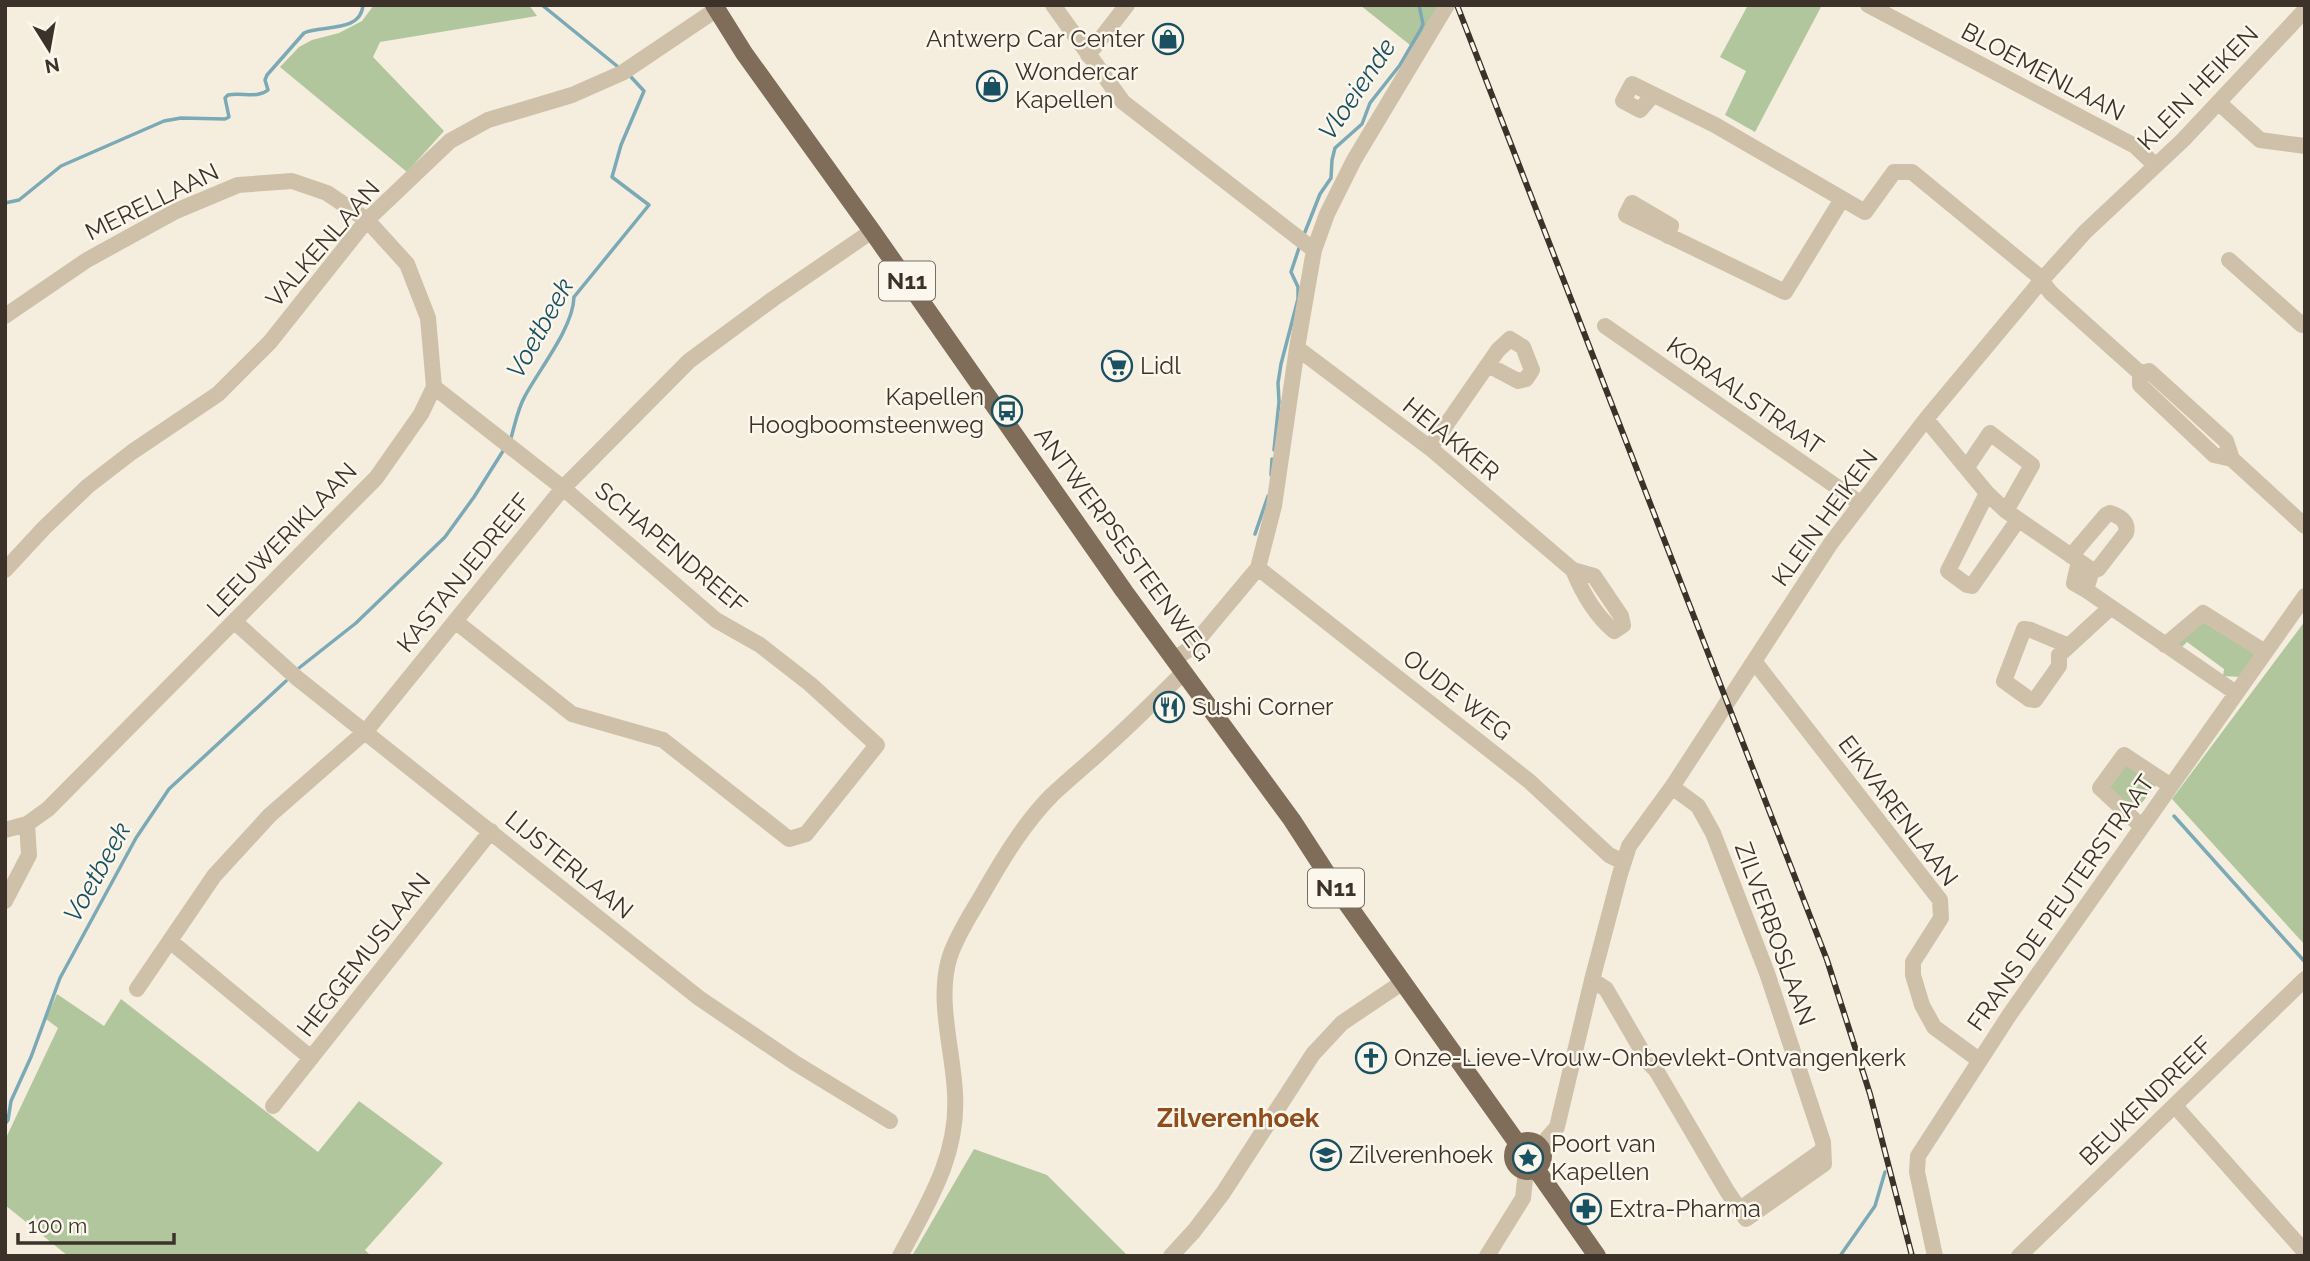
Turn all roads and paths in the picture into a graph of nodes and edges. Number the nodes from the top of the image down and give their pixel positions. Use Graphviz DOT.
graph roads {
  1 [pos="1053,5"];
  2 [pos="1126,5"];
  3 [pos="1447,5"];
  4 [pos="1868,5"];
  5 [pos="715,7"];
  6 [pos="2305,10"];
  7 [pos="1087,55"];
  8 [pos="1653,95"];
  9 [pos="2219,103"];
  10 [pos="2305,146"];
  11 [pos="2155,165"];
  12 [pos="1842,199"];
  13 [pos="367,220"];
  14 [pos="872,231"];
  15 [pos="1668,236"];
  16 [pos="1314,250"];
  17 [pos="2230,260"];
  18 [pos="2041,281"];
  19 [pos="5,316"];
  20 [pos="2305,322"];
  21 [pos="1605,326"];
  22 [pos="1297,348"];
  23 [pos="1488,365"];
  24 [pos="434,387"];
  25 [pos="1926,419"];
  26 [pos="1430,448"];
  27 [pos="1967,467"];
  28 [pos="563,488"];
  29 [pos="1987,493"];
  30 [pos="1860,503"];
  31 [pos="2012,515"];
  32 [pos="2305,526"];
  33 [pos="1258,568"];
  34 [pos="5,570"];
  35 [pos="1573,570"];
  36 [pos="2305,596"];
  37 [pos="2110,608"];
  38 [pos="455,621"];
  39 [pos="235,622"];
  40 [pos="2165,645"];
  41 [pos="2069,646"];
  42 [pos="2265,652"];
  43 [pos="1754,661"];
  44 [pos="1179,665"];
  45 [pos="2236,693"];
  46 [pos="366,731"];
  47 [pos="2171,786"];
  48 [pos="1672,787"];
  49 [pos="27,824"];
  50 [pos="2141,827"];
  51 [pos="5,830"];
  52 [pos="491,831"];
  53 [pos="1623,862"];
  54 [pos="5,901"];
  55 [pos="170,942"];
  56 [pos="2305,979"];
  57 [pos="1592,980"];
  58 [pos="1403,982"];
  59 [pos="137,989"];
  60 [pos="311,1058"];
  61 [pos="1979,1060"];
  62 [pos="273,1106"];
  63 [pos="2175,1106"];
  64 [pos="891,1121"];
  65 [pos="1518,1144"];
  66 [pos="1539,1147"];
  67 [pos="1531,1170"];
  68 [pos="1553,1193"];
  69 [pos="1523,1198"];
  70 [pos="2305,1252"];
  71 [pos="900,1256"];
  72 [pos="1171,1256"];
  73 [pos="1487,1256"];
  74 [pos="1597,1256"];
  75 [pos="1935,1256"];
  76 [pos="2019,1256"];
  1 -- 7 [label="street"];
  2 -- 7 [label="street"];
  3 -- 16 [label="street"];
  4 -- 11 [label="street, BLOEMENLAAN"];
  5 -- 13 [label="street, VALKENLAAN"];
  5 -- 14 [label="main road, ANTWERPSESTEENWEG / N11"];
  6 -- 9 [label="street, KLEIN HEIKEN"];
  7 -- 16 [label="street"];
  8 -- 12 [label="street"];
  9 -- 10 [label="street"];
  9 -- 11 [label="street, KLEIN HEIKEN"];
  11 -- 18 [label="street, KLEIN HEIKEN"];
  12 -- 15 [label="street"];
  12 -- 18 [label="street"];
  13 -- 19 [label="street, MERELLAAN"];
  13 -- 24 [label="street"];
  13 -- 34 [label="street, VALKENLAAN"];
  14 -- 28 [label="street, KASTANJEDREEF"];
  14 -- 44 [label="main road, ANTWERPSESTEENWEG / N11"];
  16 -- 22 [label="street"];
  17 -- 20 [label="street"];
  18 -- 25 [label="street, KLEIN HEIKEN"];
  18 -- 32 [label="street"];
  21 -- 30 [label="street, KORAALSTRAAT"];
  22 -- 26 [label="street, HEIAKKER"];
  22 -- 33 [label="street"];
  23 -- 26 [label="street"];
  24 -- 28 [label="street, SCHAPENDREEF"];
  24 -- 39 [label="street, LEEUWERIKLAAN"];
  25 -- 27 [label="street"];
  25 -- 30 [label="street, KLEIN HEIKEN"];
  26 -- 35 [label="street, HEIAKKER"];
  27 -- 29 [label="street"];
  27 -- 31 [label="street"];
  28 -- 38 [label="street, KASTANJEDREEF"];
  28 -- 38 [label="street, SCHAPENDREEF"];
  29 -- 31 [label="street"];
  29 -- 31 [label="street"];
  30 -- 43 [label="street, KLEIN HEIKEN"];
  31 -- 37 [label="street"];
  33 -- 44 [label="street"];
  33 -- 53 [label="street, OUDE WEG"];
  36 -- 42 [label="street, FRANS DE PEUTERSTRAAT"];
  37 -- 40 [label="street"];
  37 -- 41 [label="street"];
  38 -- 46 [label="street, KASTANJEDREEF"];
  39 -- 46 [label="street, LIJSTERLAAN"];
  39 -- 49 [label="street, LEEUWERIKLAAN"];
  40 -- 42 [label="street"];
  40 -- 45 [label="street"];
  41 -- 41 [label="street"];
  42 -- 45 [label="street, FRANS DE PEUTERSTRAAT"];
  43 -- 48 [label="street, KLEIN HEIKEN"];
  43 -- 61 [label="street, EIKVARENLAAN"];
  44 -- 58 [label="main road, ANTWERPSESTEENWEG / N11"];
  44 -- 71 [label="street"];
  45 -- 47 [label="street, FRANS DE PEUTERSTRAAT"];
  46 -- 52 [label="street, LIJSTERLAAN"];
  46 -- 55 [label="street, KASTANJEDREEF"];
  47 -- 50 [label="street, FRANS DE PEUTERSTRAAT"];
  47 -- 50 [label="street"];
  48 -- 53 [label="street, KLEIN HEIKEN"];
  48 -- 57 [label="street, ZILVERBOSLAAN"];
  49 -- 51 [label="street, LEEUWERIKLAAN"];
  49 -- 54 [label="street"];
  50 -- 61 [label="street, FRANS DE PEUTERSTRAAT"];
  52 -- 60 [label="street, HEGGEMUSLAAN"];
  52 -- 64 [label="street, LIJSTERLAAN"];
  53 -- 57 [label="street, KLEIN HEIKEN"];
  55 -- 59 [label="street, KASTANJEDREEF"];
  55 -- 60 [label="street"];
  56 -- 63 [label="street, BEUKENDREEF"];
  57 -- 66 [label="street, KLEIN HEIKEN"];
  58 -- 65 [label="main road, ANTWERPSESTEENWEG / N11"];
  58 -- 72 [label="street"];
  60 -- 62 [label="street, HEGGEMUSLAAN"];
  61 -- 75 [label="street, FRANS DE PEUTERSTRAAT"];
  63 -- 70 [label="street"];
  63 -- 76 [label="street, BEUKENDREEF"];
  65 -- 66 [label="main road"];
  65 -- 67 [label="main road, N11"];
  66 -- 67 [label="main road"];
  67 -- 68 [label="main road, N11"];
  67 -- 69 [label="street"];
  68 -- 69 [label="street"];
  68 -- 74 [label="main road, N11"];
  69 -- 73 [label="street"];
}
